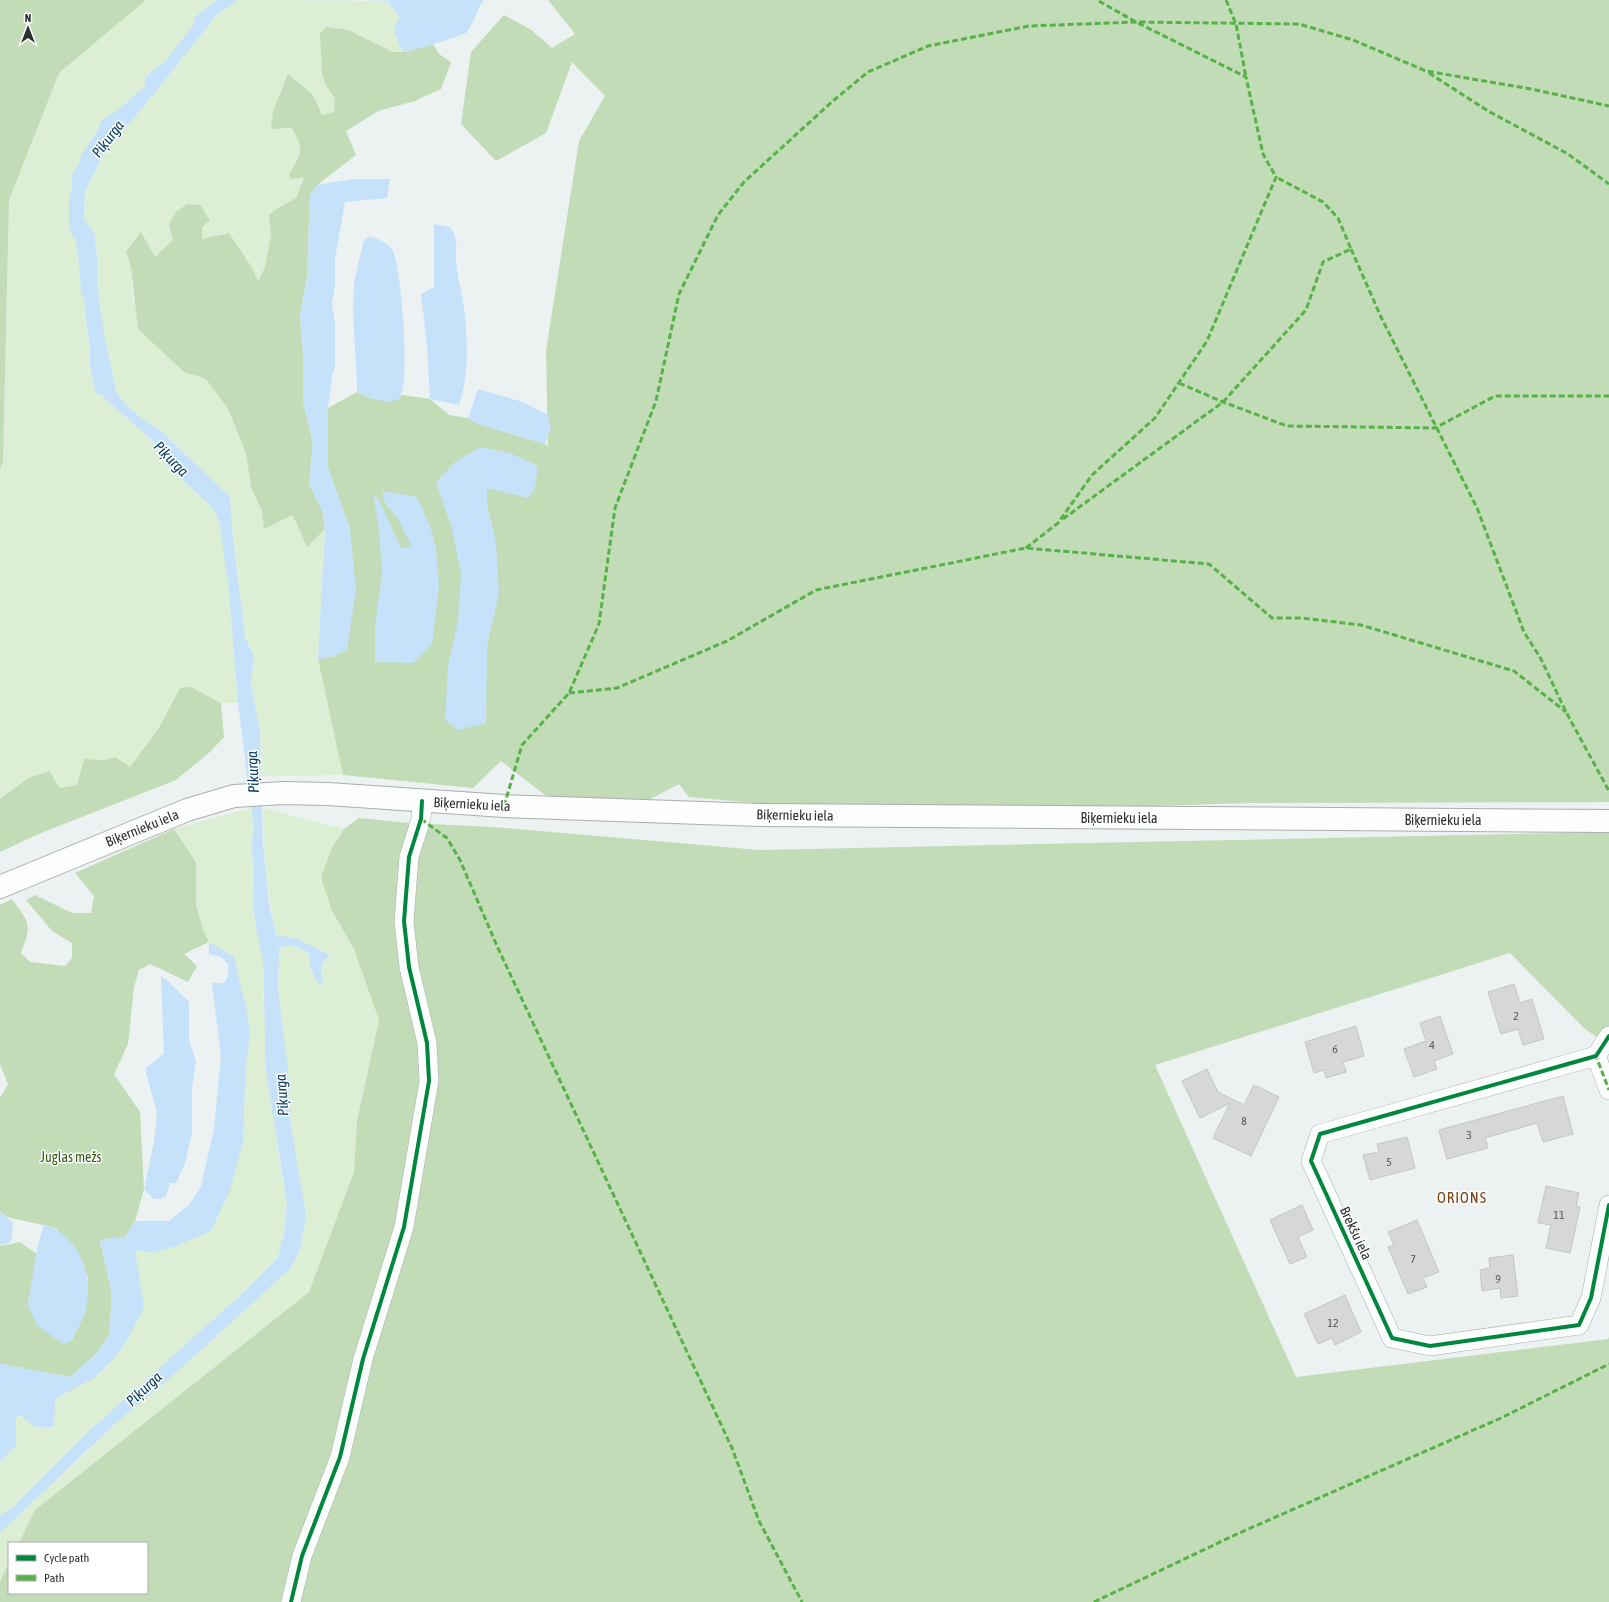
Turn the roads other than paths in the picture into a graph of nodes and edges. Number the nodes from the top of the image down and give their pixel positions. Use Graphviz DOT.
graph roads {
  1 [pos="422,801"];
  2 [pos="1609,821"];
  3 [pos="0,887"];
  4 [pos="1609,1036"];
  5 [pos="1596,1056"];
  6 [pos="1609,1090"];
  7 [pos="1609,1205"];
  8 [pos="291,1602"];
  1 -- 2 [label="main road, Biķernieku iela"];
  1 -- 3 [label="main road, Biķernieku iela"];
  1 -- 8 [label="street"];
  4 -- 5 [label="street"];
  5 -- 6 [label="street"];
  5 -- 7 [label="street, Brekšu iela"];
}
